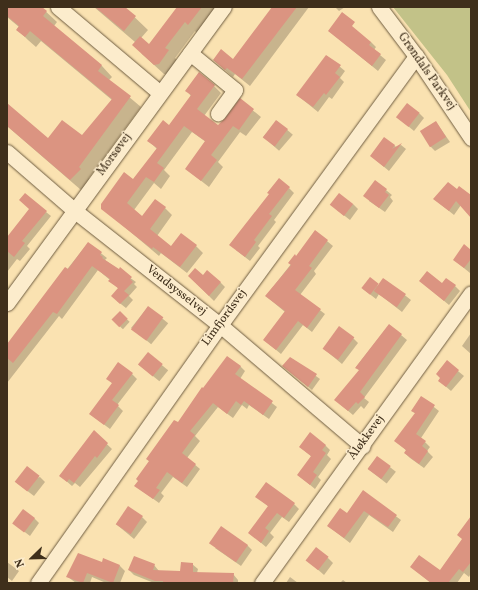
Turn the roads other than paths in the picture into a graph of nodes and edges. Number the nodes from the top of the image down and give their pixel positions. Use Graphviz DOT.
graph roads {
  1 [pos="58,7"];
  2 [pos="224,7"];
  3 [pos="379,7"];
  4 [pos="190,53"];
  5 [pos="416,56"];
  6 [pos="160,93"];
  7 [pos="218,113"];
  8 [pos="471,138"];
  9 [pos="7,152"];
  10 [pos="76,211"];
  11 [pos="471,293"];
  12 [pos="7,303"];
  13 [pos="220,325"];
  14 [pos="362,446"];
  15 [pos="38,583"];
  16 [pos="262,583"];
  1 -- 6 [label="street"];
  2 -- 4 [label="street, Morsøvej"];
  3 -- 5 [label="street, Grøndals Parkvej"];
  4 -- 6 [label="street, Morsøvej"];
  4 -- 7 [label="street"];
  5 -- 8 [label="street, Grøndals Parkvej"];
  5 -- 13 [label="street, Limfjordsvej"];
  6 -- 10 [label="street, Morsøvej"];
  9 -- 10 [label="street, Vendsysselvej"];
  10 -- 12 [label="street, Morsøvej"];
  10 -- 13 [label="street, Vendsysselvej"];
  11 -- 14 [label="street, Åløkkevej"];
  13 -- 14 [label="street, Vendsysselvej"];
  13 -- 15 [label="street, Limfjordsvej"];
  14 -- 16 [label="street, Åløkkevej"];
}
